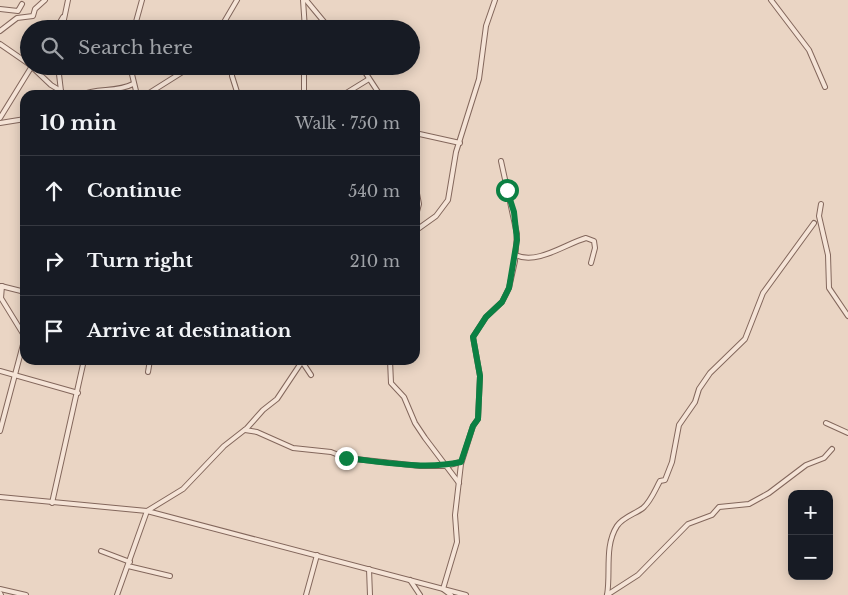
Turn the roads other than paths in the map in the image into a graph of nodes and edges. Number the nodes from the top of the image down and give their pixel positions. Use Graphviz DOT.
graph roads {
  1 [pos="45,0"];
  2 [pos="68,0"];
  3 [pos="142,0"];
  4 [pos="237,0"];
  5 [pos="305,0"];
  6 [pos="495,0"];
  7 [pos="771,0"];
  8 [pos="22,4"];
  9 [pos="0,9"];
  10 [pos="64,15"];
  11 [pos="61,20"];
  12 [pos="63,20"];
  13 [pos="136,20"];
  14 [pos="225,20"];
  15 [pos="305,20"];
  16 [pos="322,20"];
  17 [pos="0,31"];
  18 [pos="0,44"];
  19 [pos="20,58"];
  20 [pos="26,75"];
  21 [pos="40,75"];
  22 [pos="59,75"];
  23 [pos="132,75"];
  24 [pos="178,75"];
  25 [pos="232,75"];
  26 [pos="304,75"];
  27 [pos="367,75"];
  28 [pos="369,79"];
  29 [pos="133,84"];
  30 [pos="825,87"];
  31 [pos="59,90"];
  32 [pos="61,90"];
  33 [pos="111,90"];
  34 [pos="135,90"];
  35 [pos="154,90"];
  36 [pos="236,90"];
  37 [pos="304,90"];
  38 [pos="352,90"];
  39 [pos="377,90"];
  40 [pos="0,118"];
  41 [pos="20,119"];
  42 [pos="0,123"];
  43 [pos="420,134"];
  44 [pos="460,143"];
  45 [pos="502,160"];
  46 [pos="821,204"];
  47 [pos="814,223"];
  48 [pos="420,227"];
  49 [pos="515,255"];
  50 [pos="520,258"];
  51 [pos="514,261"];
  52 [pos="591,263"];
  53 [pos="1,286"];
  54 [pos="20,291"];
  55 [pos="848,316"];
  56 [pos="20,329"];
  57 [pos="20,353"];
  58 [pos="83,365"];
  59 [pos="149,365"];
  60 [pos="299,365"];
  61 [pos="305,365"];
  62 [pos="390,365"];
  63 [pos="0,371"];
  64 [pos="148,372"];
  65 [pos="311,374"];
  66 [pos="13,375"];
  67 [pos="78,393"];
  68 [pos="826,423"];
  69 [pos="245,430"];
  70 [pos="0,431"];
  71 [pos="848,433"];
  72 [pos="832,449"];
  73 [pos="461,462"];
  74 [pos="444,466"];
  75 [pos="459,483"];
  76 [pos="0,497"];
  77 [pos="52,503"];
  78 [pos="147,511"];
  79 [pos="101,551"];
  80 [pos="317,555"];
  81 [pos="129,564"];
  82 [pos="369,569"];
  83 [pos="170,576"];
  84 [pos="410,580"];
  85 [pos="0,589"];
  86 [pos="443,589"];
  87 [pos="26,595"];
  88 [pos="117,595"];
  89 [pos="306,595"];
  90 [pos="370,595"];
  91 [pos="420,595"];
  92 [pos="451,595"];
  93 [pos="466,595"];
  94 [pos="607,595"];
  1 -- 17 [label="street"];
  2 -- 10 [label="street"];
  3 -- 13 [label="street"];
  4 -- 14 [label="street"];
  5 -- 15 [label="street"];
  5 -- 16 [label="street"];
  6 -- 44 [label="street"];
  7 -- 30 [label="street"];
  8 -- 9 [label="street"];
  10 -- 11 [label="street"];
  10 -- 12 [label="street"];
  18 -- 19 [label="street"];
  20 -- 40 [label="street"];
  21 -- 31 [label="street"];
  22 -- 32 [label="street"];
  23 -- 29 [label="street"];
  24 -- 35 [label="street"];
  25 -- 36 [label="street"];
  26 -- 37 [label="street"];
  27 -- 28 [label="street"];
  28 -- 38 [label="street"];
  28 -- 39 [label="street"];
  29 -- 33 [label="street"];
  29 -- 34 [label="street"];
  41 -- 42 [label="street"];
  43 -- 44 [label="street"];
  44 -- 48 [label="street"];
  45 -- 49 [label="street"];
  46 -- 55 [label="street"];
  47 -- 94 [label="street"];
  49 -- 50 [label="street"];
  49 -- 51 [label="street"];
  50 -- 51 [label="street"];
  50 -- 52 [label="street"];
  51 -- 73 [label="street"];
  53 -- 54 [label="street"];
  53 -- 56 [label="street"];
  57 -- 66 [label="street"];
  58 -- 67 [label="street"];
  59 -- 64 [label="street"];
  60 -- 69 [label="street"];
  61 -- 65 [label="street"];
  62 -- 74 [label="street"];
  63 -- 66 [label="street"];
  66 -- 67 [label="street"];
  66 -- 70 [label="street"];
  67 -- 77 [label="street"];
  68 -- 71 [label="street"];
  69 -- 74 [label="street"];
  69 -- 78 [label="street"];
  72 -- 94 [label="street"];
  73 -- 74 [label="street"];
  73 -- 75 [label="street"];
  74 -- 75 [label="street"];
  75 -- 86 [label="street"];
  76 -- 77 [label="street"];
  77 -- 78 [label="street"];
  78 -- 80 [label="street"];
  78 -- 81 [label="street"];
  79 -- 81 [label="street"];
  80 -- 82 [label="street"];
  80 -- 89 [label="street"];
  81 -- 83 [label="street"];
  81 -- 88 [label="street"];
  82 -- 84 [label="street"];
  82 -- 90 [label="street"];
  84 -- 86 [label="street"];
  84 -- 91 [label="street"];
  85 -- 87 [label="street"];
  86 -- 92 [label="street"];
  86 -- 93 [label="street"];
}
